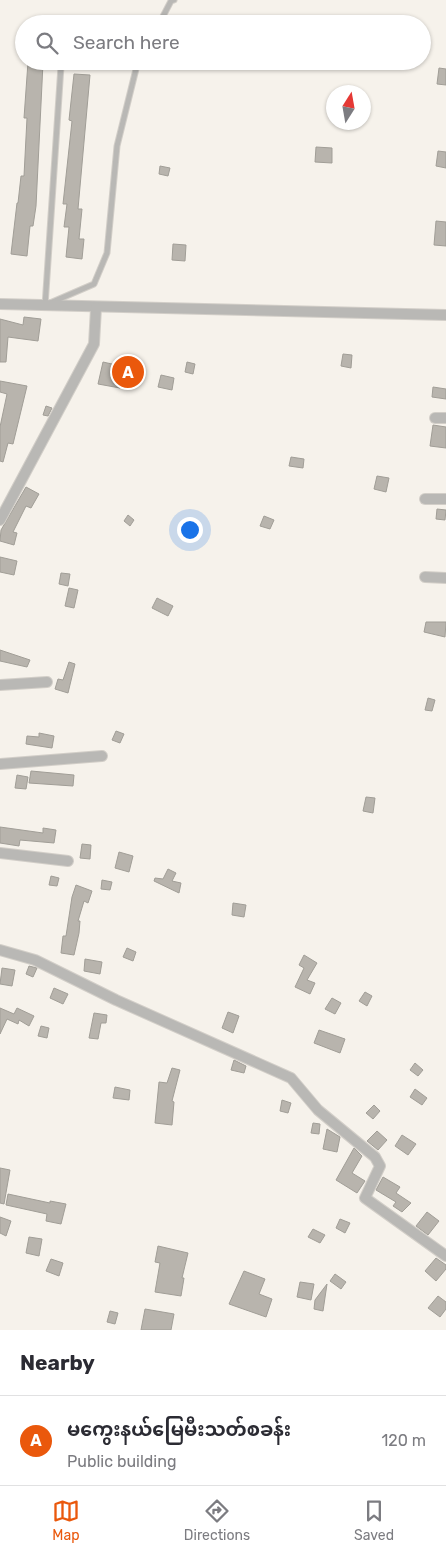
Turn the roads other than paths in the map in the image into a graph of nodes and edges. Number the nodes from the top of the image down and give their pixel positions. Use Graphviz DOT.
graph roads {
  1 [pos="174,0"];
  2 [pos="163,15"];
  3 [pos="62,70"];
  4 [pos="136,70"];
  5 [pos="0,304"];
  6 [pos="45,306"];
  7 [pos="96,308"];
  8 [pos="446,315"];
  9 [pos="434,418"];
  10 [pos="446,418"];
  11 [pos="425,499"];
  12 [pos="446,500"];
  13 [pos="0,520"];
  14 [pos="425,577"];
  15 [pos="446,578"];
  16 [pos="47,682"];
  17 [pos="0,685"];
  18 [pos="102,756"];
  19 [pos="0,764"];
  20 [pos="0,853"];
  21 [pos="68,861"];
  22 [pos="0,950"];
  23 [pos="446,1256"];
  1 -- 2 [label="lane"];
  3 -- 6 [label="lane"];
  4 -- 6 [label="lane"];
  5 -- 6 [label="street"];
  6 -- 7 [label="street"];
  7 -- 8 [label="street"];
  7 -- 13 [label="street"];
  9 -- 10 [label="street"];
  11 -- 12 [label="street"];
  14 -- 15 [label="street"];
  16 -- 17 [label="street"];
  18 -- 19 [label="street"];
  20 -- 21 [label="street"];
  22 -- 23 [label="street"];
}
